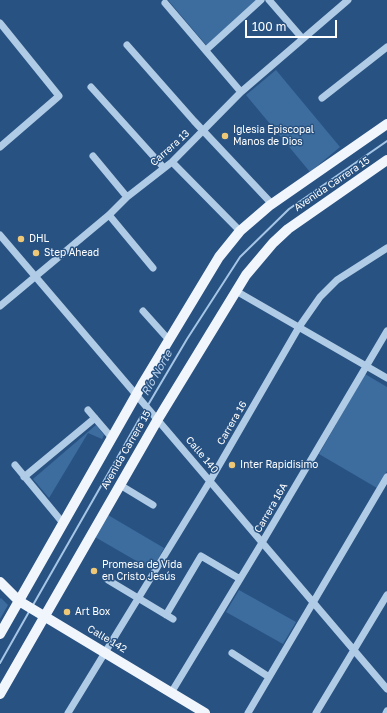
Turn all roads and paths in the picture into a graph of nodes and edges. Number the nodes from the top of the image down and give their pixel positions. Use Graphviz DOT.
graph roads {
  1 [pos="261,0"];
  2 [pos="269,0"];
  3 [pos="345,1"];
  4 [pos="165,3"];
  5 [pos="0,23"];
  6 [pos="302,38"];
  7 [pos="127,45"];
  8 [pos="387,47"];
  9 [pos="206,50"];
  10 [pos="91,87"];
  11 [pos="241,92"];
  12 [pos="322,98"];
  13 [pos="387,124"];
  14 [pos="204,131"];
  15 [pos="0,147"];
  16 [pos="93,156"];
  17 [pos="387,160"];
  18 [pos="172,162"];
  19 [pos="164,168"];
  20 [pos="127,197"];
  21 [pos="272,204"];
  22 [pos="109,215"];
  23 [pos="240,231"];
  24 [pos="0,235"];
  25 [pos="387,248"];
  26 [pos="153,268"];
  27 [pos="35,276"];
  28 [pos="236,291"];
  29 [pos="0,306"];
  30 [pos="143,312"];
  31 [pos="299,327"];
  32 [pos="387,331"];
  33 [pos="169,340"];
  34 [pos="366,366"];
  35 [pos="387,378"];
  36 [pos="138,396"];
  37 [pos="88,410"];
  38 [pos="156,417"];
  39 [pos="95,418"];
  40 [pos="112,438"];
  41 [pos="15,465"];
  42 [pos="24,477"];
  43 [pos="387,477"];
  44 [pos="210,481"];
  45 [pos="120,485"];
  46 [pos="153,505"];
  47 [pos="63,523"];
  48 [pos="262,542"];
  49 [pos="240,579"];
  50 [pos="108,580"];
  51 [pos="0,582"];
  52 [pos="387,594"];
  53 [pos="139,599"];
  54 [pos="313,601"];
  55 [pos="21,602"];
  56 [pos="166,615"];
  57 [pos="43,616"];
  58 [pos="174,619"];
  59 [pos="0,634"];
  60 [pos="354,650"];
  61 [pos="105,652"];
  62 [pos="232,653"];
  63 [pos="269,677"];
  64 [pos="387,689"];
  65 [pos="171,693"];
  66 [pos="0,694"];
  67 [pos="69,713"];
  68 [pos="204,713"];
  69 [pos="248,713"];
  70 [pos="316,713"];
  1 -- 9 [label="street"];
  2 -- 6 [label="street"];
  3 -- 6 [label="street, Carrera 13"];
  4 -- 9 [label="street"];
  5 -- 15 [label="street"];
  6 -- 11 [label="street, Carrera 13"];
  7 -- 14 [label="street"];
  8 -- 12 [label="street"];
  9 -- 11 [label="street"];
  10 -- 19 [label="street"];
  11 -- 14 [label="street, Carrera 13"];
  13 -- 21 [label="main road, Avenida Carrera 15"];
  14 -- 18 [label="street, Carrera 13"];
  14 -- 21 [label="street"];
  16 -- 20 [label="street"];
  17 -- 28 [label="main road, Avenida Carrera 15"];
  18 -- 19 [label="street, Carrera 13"];
  18 -- 23 [label="street"];
  19 -- 20 [label="street, Carrera 13"];
  20 -- 22 [label="street, Carrera 13"];
  21 -- 23 [label="main road, Avenida Carrera 15"];
  22 -- 26 [label="street"];
  22 -- 27 [label="street, Carrera 13"];
  23 -- 33 [label="main road, Avenida Carrera 15"];
  24 -- 27 [label="street, Calle 140"];
  25 -- 31 [label="street, Carrera 16"];
  27 -- 29 [label="street, Carrera 13"];
  27 -- 36 [label="street, Calle 140"];
  28 -- 31 [label="street"];
  28 -- 38 [label="main road, Avenida Carrera 15"];
  30 -- 33 [label="street"];
  31 -- 34 [label="street"];
  31 -- 44 [label="street, Carrera 16"];
  32 -- 34 [label="street, Carrera 16A"];
  33 -- 36 [label="main road, Avenida Carrera 15"];
  34 -- 35 [label="street"];
  34 -- 48 [label="street, Carrera 16A"];
  36 -- 38 [label="street, Calle 140"];
  36 -- 40 [label="main road, Avenida Carrera 15"];
  37 -- 39 [label="street"];
  38 -- 44 [label="street, Calle 140"];
  38 -- 45 [label="main road, Avenida Carrera 15"];
  39 -- 40 [label="street"];
  39 -- 42 [label="street"];
  40 -- 47 [label="main road, Avenida Carrera 15"];
  41 -- 42 [label="street"];
  42 -- 47 [label="street"];
  43 -- 54 [label="street"];
  44 -- 48 [label="street, Calle 140"];
  44 -- 53 [label="street, Carrera 16"];
  45 -- 46 [label="street"];
  45 -- 57 [label="main road, Avenida Carrera 15"];
  47 -- 55 [label="main road, Avenida Carrera 15"];
  48 -- 49 [label="street, Carrera 16A"];
  48 -- 54 [label="street, Calle 140"];
  49 -- 56 [label="street"];
  49 -- 65 [label="street, Carrera 16A"];
  50 -- 53 [label="street"];
  51 -- 55 [label="main road, Calle 142"];
  52 -- 60 [label="street"];
  53 -- 56 [label="street"];
  53 -- 61 [label="street, Carrera 16"];
  54 -- 60 [label="street, Calle 140"];
  54 -- 63 [label="street"];
  55 -- 57 [label="main road, Calle 142"];
  55 -- 59 [label="main road, Avenida Carrera 15"];
  56 -- 58 [label="street"];
  57 -- 61 [label="main road, Calle 142"];
  57 -- 66 [label="main road, Avenida Carrera 15"];
  60 -- 64 [label="street, Calle 140"];
  60 -- 70 [label="street"];
  61 -- 65 [label="main road, Calle 142"];
  61 -- 67 [label="street, Carrera 16"];
  62 -- 63 [label="street"];
  63 -- 69 [label="street"];
  65 -- 68 [label="main road, Calle 142"];
}
